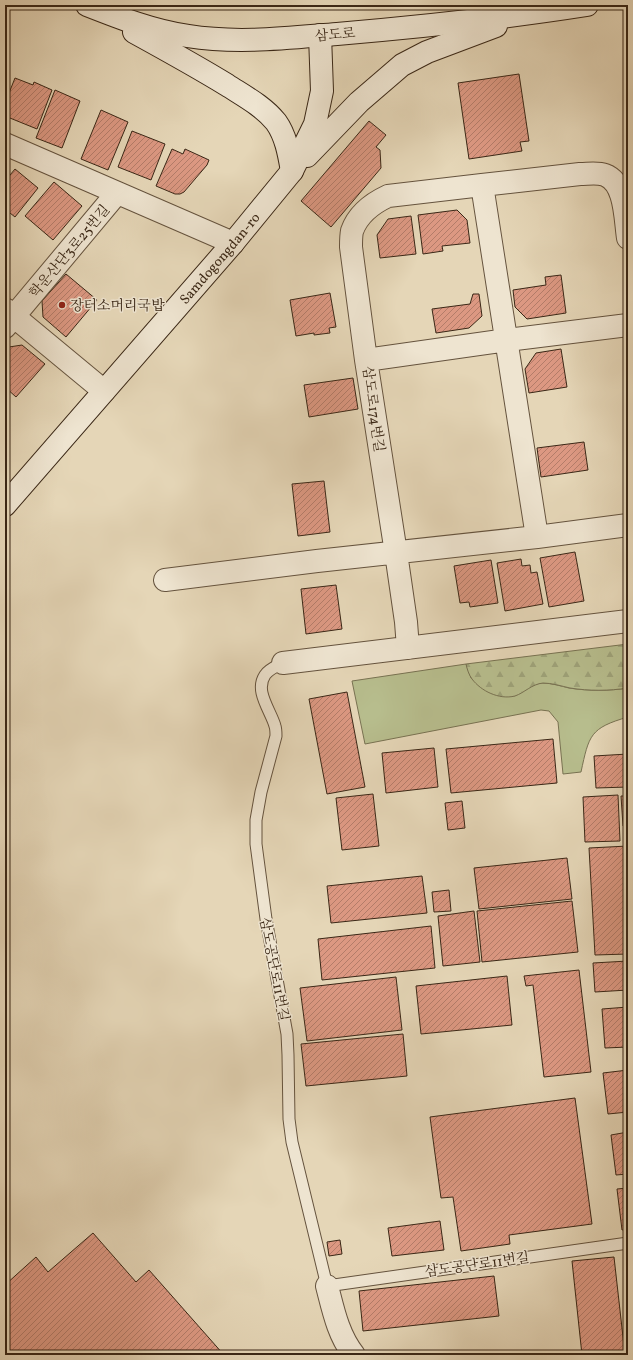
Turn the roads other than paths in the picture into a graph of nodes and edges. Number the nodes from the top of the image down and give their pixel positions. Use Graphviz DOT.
graph roads {
  1 [pos="82,5"];
  2 [pos="87,5"];
  3 [pos="587,5"];
  4 [pos="524,15"];
  5 [pos="320,35"];
  6 [pos="5,144"];
  7 [pos="292,171"];
  8 [pos="482,185"];
  9 [pos="117,193"];
  10 [pos="628,238"];
  11 [pos="233,243"];
  12 [pos="8,318"];
  13 [pos="628,325"];
  14 [pos="507,340"];
  15 [pos="366,360"];
  16 [pos="104,391"];
  17 [pos="9,494"];
  18 [pos="628,525"];
  19 [pos="537,537"];
  20 [pos="396,553"];
  21 [pos="165,580"];
  22 [pos="628,622"];
  23 [pos="408,648"];
  24 [pos="284,664"];
  25 [pos="628,1243"];
  26 [pos="327,1286"];
  27 [pos="354,1355"];
  1 -- 7 [label="street"];
  2 -- 5 [label="street, 삼도로"];
  3 -- 4 [label="street, 삼도로"];
  4 -- 5 [label="street, 삼도로"];
  4 -- 7 [label="street"];
  5 -- 7 [label="street, Samdogongdan-ro"];
  6 -- 9 [label="street, 학운산단3로25번길"];
  7 -- 11 [label="street, Samdogongdan-ro"];
  8 -- 10 [label="street"];
  8 -- 14 [label="street"];
  8 -- 15 [label="street"];
  9 -- 11 [label="street, 학운산단3로25번길"];
  9 -- 12 [label="street, 학운산단3로25번길"];
  11 -- 16 [label="street, Samdogongdan-ro"];
  12 -- 16 [label="street"];
  13 -- 14 [label="street, 삼도로174번길"];
  14 -- 15 [label="street, 삼도로174번길"];
  14 -- 19 [label="street"];
  15 -- 20 [label="street, 삼도로174번길"];
  16 -- 17 [label="street, Samdogongdan-ro"];
  18 -- 19 [label="street"];
  19 -- 20 [label="street"];
  20 -- 21 [label="street"];
  20 -- 23 [label="street, 삼도로174번길"];
  22 -- 23 [label="street"];
  23 -- 24 [label="street"];
  24 -- 26 [label="lane, 삼도공단로11번길"];
  25 -- 26 [label="lane, 삼도공단로11번길"];
  26 -- 27 [label="street, 삼도공단로11번길"];
}
